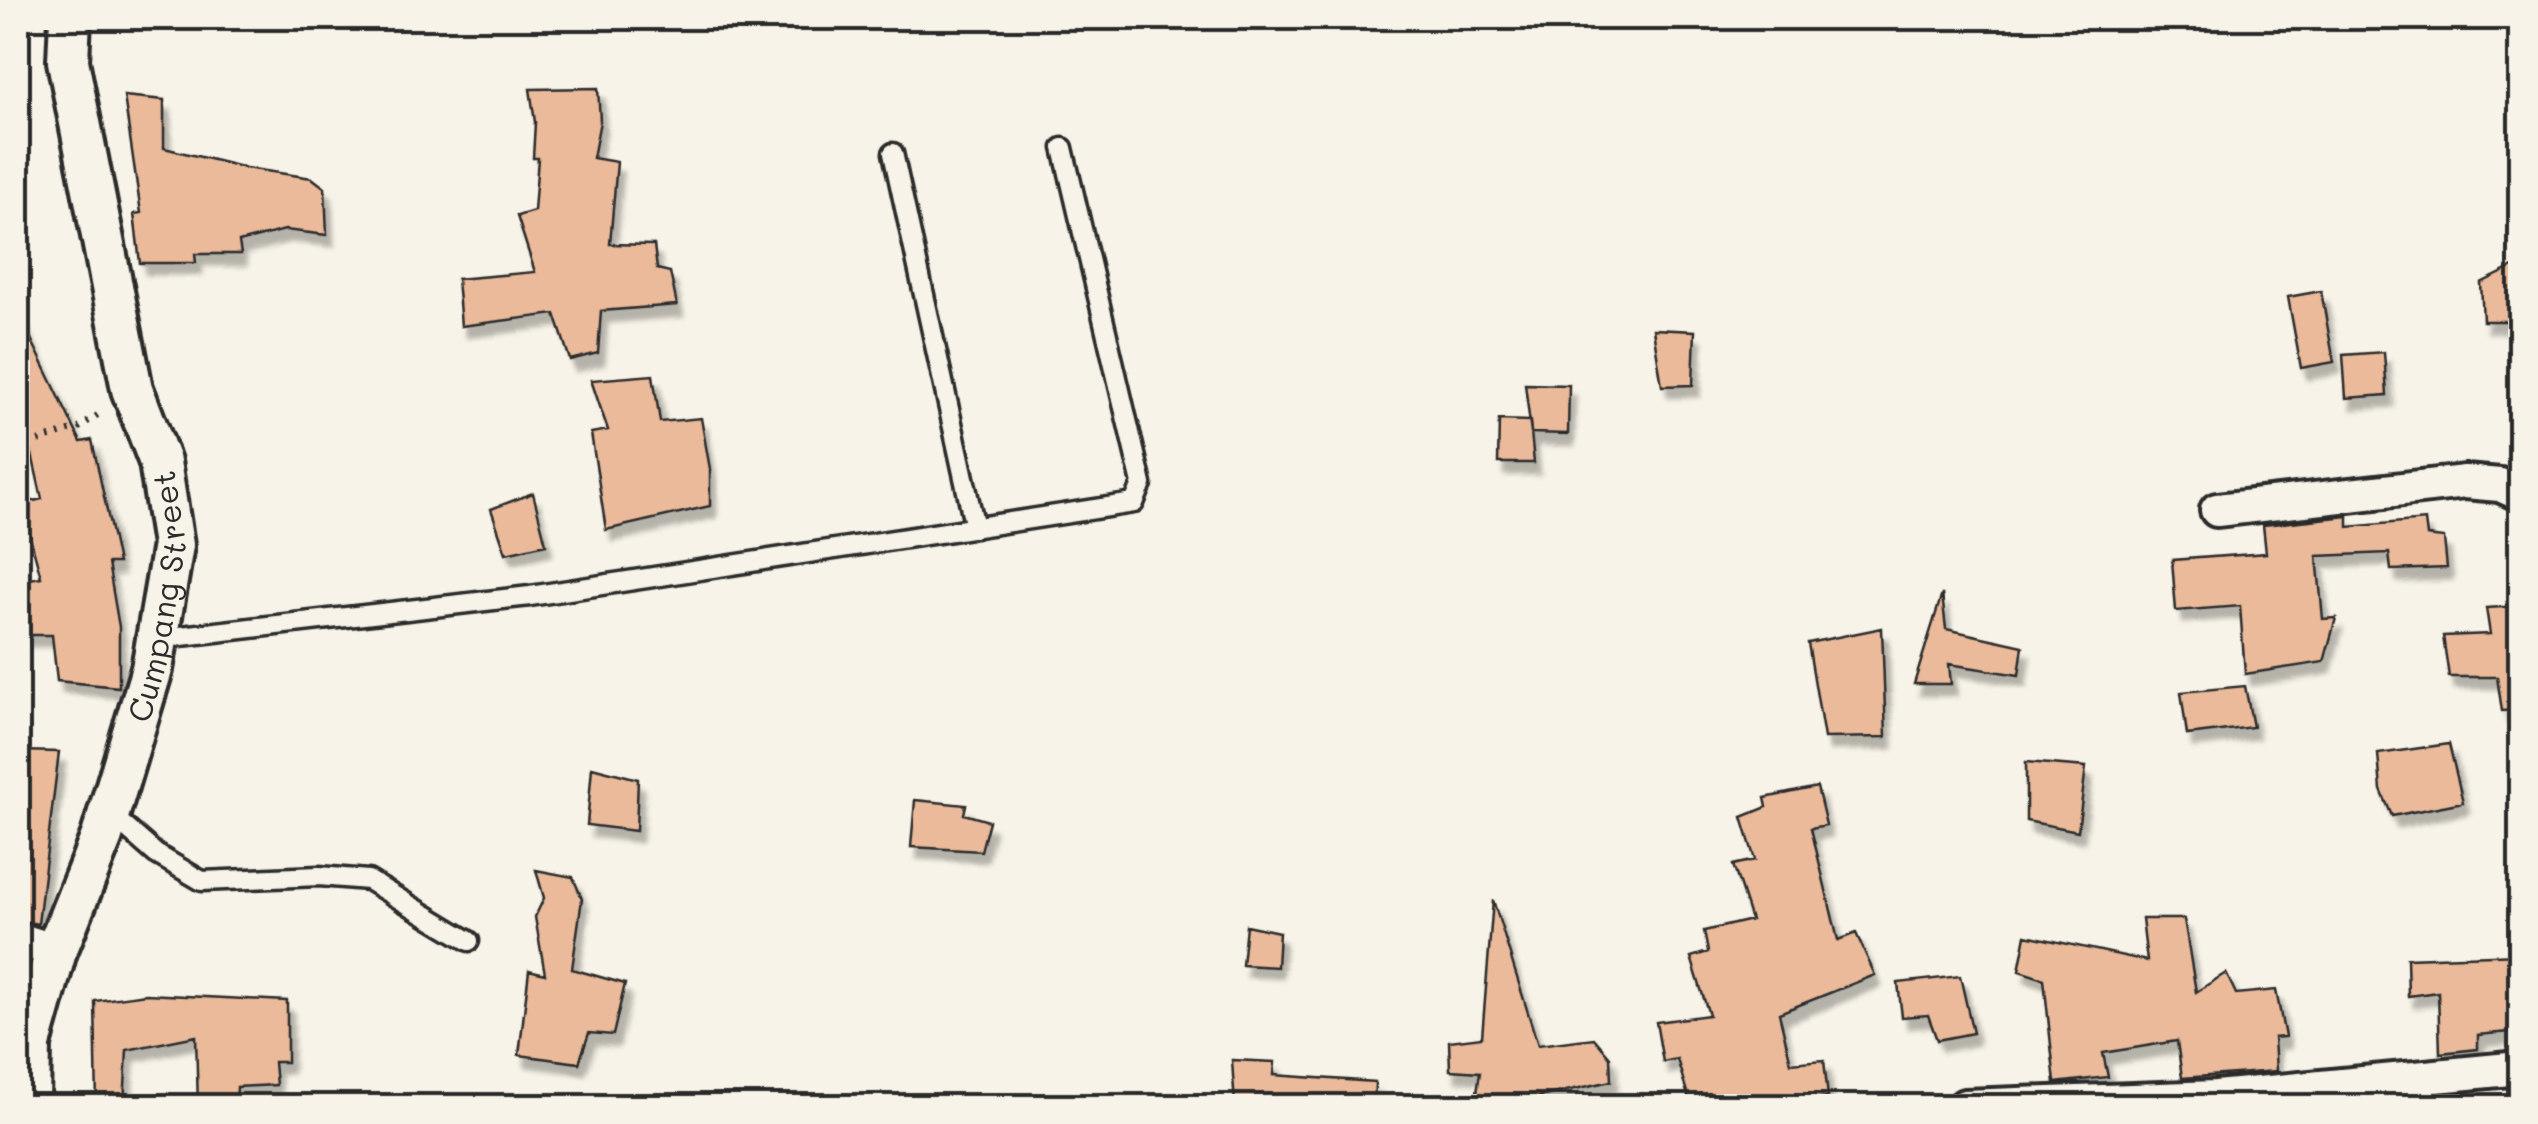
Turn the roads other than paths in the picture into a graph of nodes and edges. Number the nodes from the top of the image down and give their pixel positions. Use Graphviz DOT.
graph roads {
  1 [pos="70,18"];
  2 [pos="1063,148"];
  3 [pos="894,152"];
  4 [pos="2520,494"];
  5 [pos="2217,510"];
  6 [pos="975,528"];
  7 [pos="154,638"];
  8 [pos="109,814"];
  9 [pos="18,939"];
  10 [pos="469,941"];
  11 [pos="56,951"];
  12 [pos="2520,1068"];
  13 [pos="29,1106"];
  14 [pos="1965,1106"];
  1 -- 7 [label="street, Cumpang Street"];
  2 -- 6 [label="lane"];
  3 -- 6 [label="lane"];
  4 -- 5 [label="street"];
  6 -- 7 [label="lane"];
  7 -- 8 [label="street, Cumpang Street"];
  8 -- 10 [label="lane"];
  8 -- 11 [label="street, Cumpang Street"];
  9 -- 11 [label="street"];
  11 -- 13 [label="street, Cumpang Street"];
  12 -- 14 [label="street"];
}
